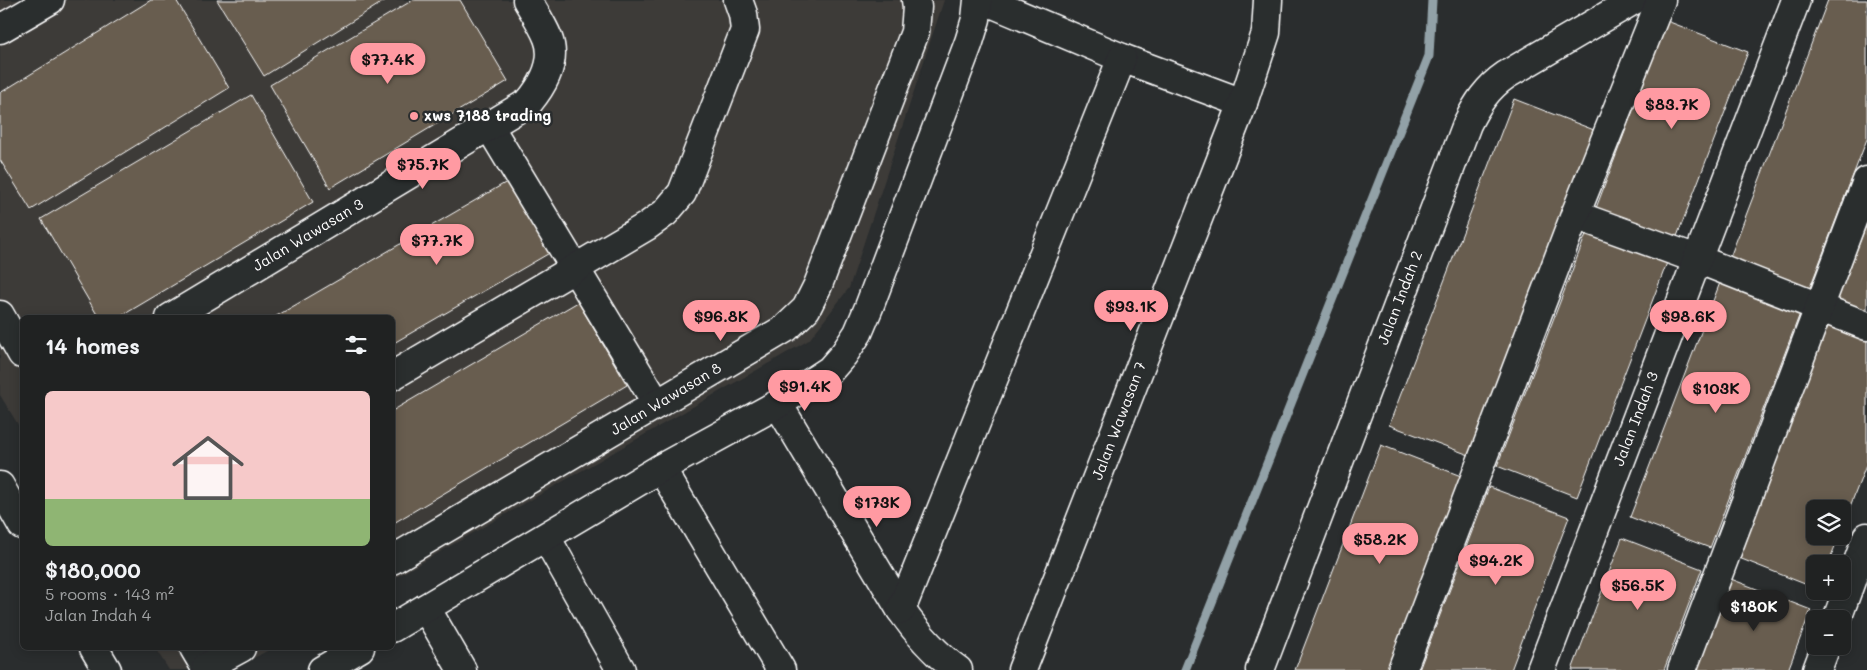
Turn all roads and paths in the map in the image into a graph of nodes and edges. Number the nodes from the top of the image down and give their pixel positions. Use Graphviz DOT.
graph roads {
  1 [pos="50,0"];
  2 [pos="527,0"];
  3 [pos="738,0"];
  4 [pos="916,0"];
  5 [pos="978,0"];
  6 [pos="984,0"];
  7 [pos="1268,0"];
  8 [pos="1634,0"];
  9 [pos="1661,0"];
  10 [pos="1796,0"];
  11 [pos="0,29"];
  12 [pos="1122,58"];
  13 [pos="1243,103"];
  14 [pos="489,126"];
  15 [pos="1867,181"];
  16 [pos="1575,216"];
  17 [pos="1697,260"];
  18 [pos="576,268"];
  19 [pos="1818,308"];
  20 [pos="0,315"];
  21 [pos="175,315"];
  22 [pos="1867,326"];
  23 [pos="20,350"];
  24 [pos="395,374"];
  25 [pos="657,404"];
  26 [pos="778,404"];
  27 [pos="661,468"];
  28 [pos="0,486"];
  29 [pos="20,521"];
  30 [pos="546,537"];
  31 [pos="1867,537"];
  32 [pos="395,558"];
  33 [pos="426,608"];
  34 [pos="901,610"];
  35 [pos="1839,610"];
  36 [pos="395,626"];
  37 [pos="95,650"];
  38 [pos="236,650"];
  39 [pos="357,650"];
  40 [pos="1823,655"];
  41 [pos="203,662"];
  42 [pos="107,670"];
  43 [pos="322,670"];
  44 [pos="462,670"];
  45 [pos="621,670"];
  46 [pos="781,670"];
  47 [pos="958,670"];
  48 [pos="1022,670"];
  49 [pos="1260,670"];
  50 [pos="1402,670"];
  51 [pos="1541,670"];
  52 [pos="1682,670"];
  53 [pos="1817,670"];
  1 -- 11 [label="street"];
  2 -- 14 [label="street, Jalan Wawasan 3"];
  3 -- 18 [label="street"];
  4 -- 25 [label="street, Jalan Wawasan 8"];
  5 -- 26 [label="street"];
  6 -- 12 [label="street"];
  7 -- 13 [label="street, Jalan Wawasan 7"];
  8 -- 49 [label="street, Jalan Indah 2"];
  9 -- 16 [label="street"];
  10 -- 17 [label="street, Jalan Indah 3"];
  12 -- 13 [label="street"];
  12 -- 34 [label="street"];
  13 -- 48 [label="street, Jalan Wawasan 7"];
  14 -- 18 [label="street"];
  14 -- 21 [label="street, Jalan Wawasan 3"];
  15 -- 19 [label="street"];
  16 -- 17 [label="street"];
  16 -- 50 [label="street"];
  17 -- 19 [label="street"];
  17 -- 51 [label="street, Jalan Indah 3"];
  18 -- 24 [label="street"];
  18 -- 25 [label="street"];
  19 -- 22 [label="street"];
  19 -- 52 [label="street"];
  20 -- 23 [label="street"];
  25 -- 32 [label="street, Jalan Wawasan 8"];
  26 -- 27 [label="street"];
  26 -- 34 [label="street"];
  27 -- 30 [label="street"];
  27 -- 46 [label="street"];
  28 -- 29 [label="street"];
  30 -- 33 [label="street"];
  30 -- 45 [label="street"];
  31 -- 35 [label="street"];
  33 -- 36 [label="street"];
  33 -- 44 [label="street"];
  34 -- 47 [label="street"];
  37 -- 42 [label="street"];
  38 -- 41 [label="street"];
  39 -- 43 [label="street"];
  40 -- 53 [label="street"];
}
